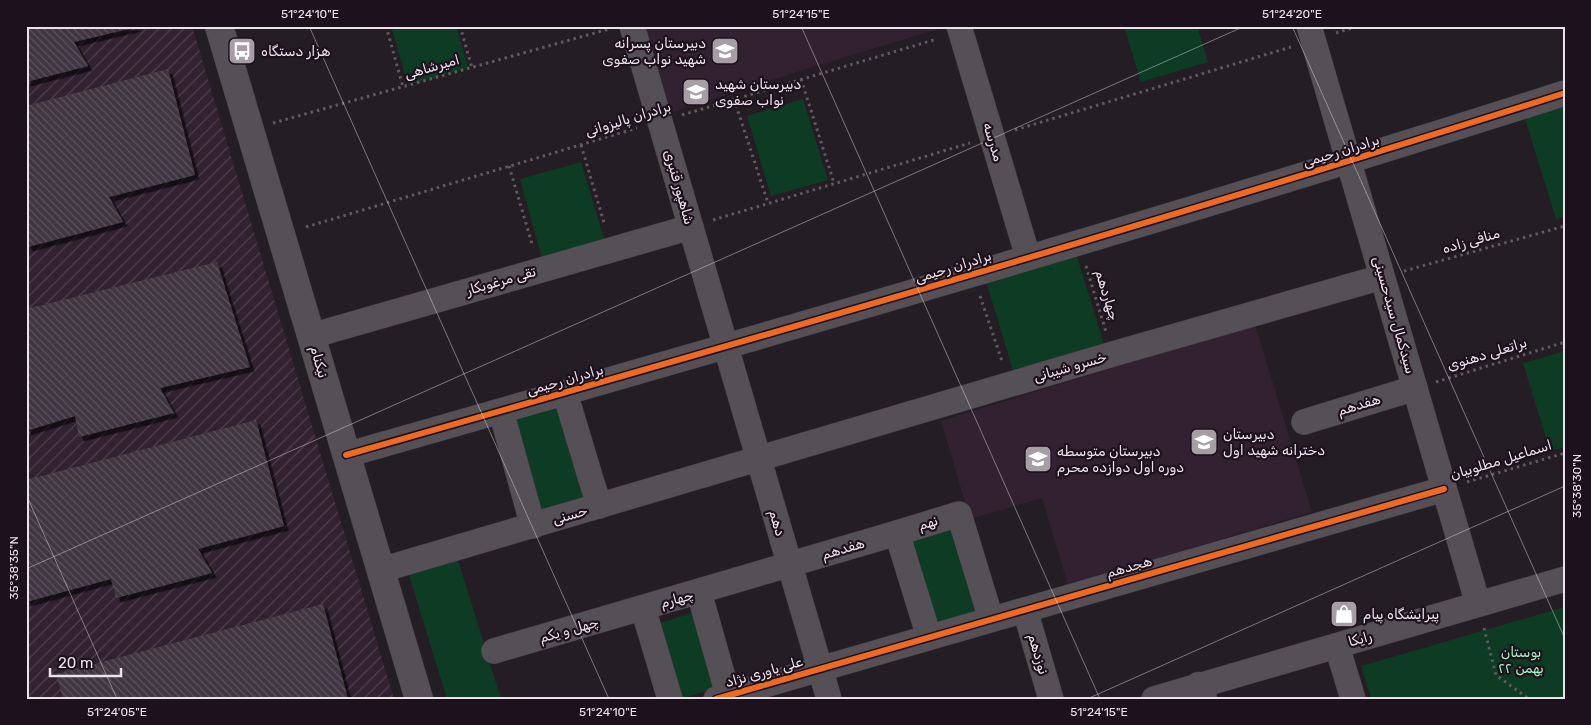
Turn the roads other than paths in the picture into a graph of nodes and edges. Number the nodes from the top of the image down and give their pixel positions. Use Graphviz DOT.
graph roads {
  1 [pos="220,26"];
  2 [pos="1309,26"];
  3 [pos="621,28"];
  4 [pos="960,29"];
  5 [pos="1565,93"];
  6 [pos="1349,162"];
  7 [pos="691,226"];
  8 [pos="1028,257"];
  9 [pos="1382,277"];
  10 [pos="312,336"];
  11 [pos="726,347"];
  12 [pos="1415,388"];
  13 [pos="565,393"];
  14 [pos="501,411"];
  15 [pos="1304,422"];
  16 [pos="346,455"];
  17 [pos="759,459"];
  18 [pos="1444,489"];
  19 [pos="599,506"];
  20 [pos="533,526"];
  21 [pos="897,533"];
  22 [pos="790,566"];
  23 [pos="381,570"];
  24 [pos="1565,579"];
  25 [pos="699,592"];
  26 [pos="1478,604"];
  27 [pos="643,608"];
  28 [pos="1026,610"];
  29 [pos="991,619"];
  30 [pos="929,637"];
  31 [pos="1337,646"];
  32 [pos="494,651"];
  33 [pos="820,669"];
  34 [pos="1201,692"];
  35 [pos="722,697"];
  36 [pos="419,699"];
  37 [pos="670,699"];
  38 [pos="829,699"];
  39 [pos="1051,699"];
  40 [pos="1154,699"];
  41 [pos="1353,699"];
  1 -- 10 [label="street, نیکنام"];
  2 -- 6 [label="street, سیدکمال سیدحسینی"];
  3 -- 7 [label="street, شاهپور قنبری"];
  4 -- 8 [label="street, مدرسه"];
  5 -- 6 [label="street, برادران رحیمی"];
  6 -- 8 [label="street, برادران رحیمی"];
  6 -- 9 [label="street, سیدکمال سیدحسینی"];
  7 -- 10 [label="street, تقی مرغوبکار"];
  7 -- 11 [label="street, شاهپور قنبری"];
  8 -- 11 [label="street, برادران رحیمی"];
  9 -- 12 [label="street, سیدکمال سیدحسینی"];
  9 -- 17 [label="street, خسرو شیبانی"];
  10 -- 16 [label="street, نیکنام"];
  11 -- 13 [label="street, برادران رحیمی"];
  11 -- 17 [label="street, دهم"];
  12 -- 15 [label="street, هفدهم"];
  12 -- 18 [label="street, سیدکمال سیدحسینی"];
  13 -- 14 [label="street, برادران رحیمی"];
  13 -- 19 [label="street"];
  14 -- 16 [label="street, برادران رحیمی"];
  14 -- 20 [label="street"];
  16 -- 23 [label="street, نیکنام"];
  17 -- 19 [label="street, حسنی"];
  17 -- 22 [label="street, دهم"];
  18 -- 26 [label="street, سیدکمال سیدحسینی"];
  18 -- 28 [label="street, هجدهم"];
  19 -- 20 [label="street, حسنی"];
  20 -- 23 [label="street, حسنی"];
  21 -- 22 [label="street, هفدهم"];
  21 -- 29 [label="street, نهم"];
  21 -- 30 [label="street"];
  22 -- 25 [label="street"];
  22 -- 33 [label="street, دهم"];
  23 -- 36 [label="street, نیکنام"];
  24 -- 26 [label="street, رایکا"];
  25 -- 27 [label="street, چهارم"];
  25 -- 35 [label="street, چهارم"];
  26 -- 31 [label="street, رایکا"];
  27 -- 32 [label="street, چهل و یکم"];
  27 -- 37 [label="street, چهارم"];
  28 -- 29 [label="street, هجدهم"];
  28 -- 39 [label="street, نوزدهم"];
  29 -- 30 [label="street, هجدهم"];
  30 -- 33 [label="street, هجدهم"];
  31 -- 34 [label="street, رایکا"];
  31 -- 41 [label="street"];
  33 -- 35 [label="street, علی یاوری نژاد"];
  33 -- 38 [label="street, دهم"];
  34 -- 40 [label="street, رایکا"];
}
